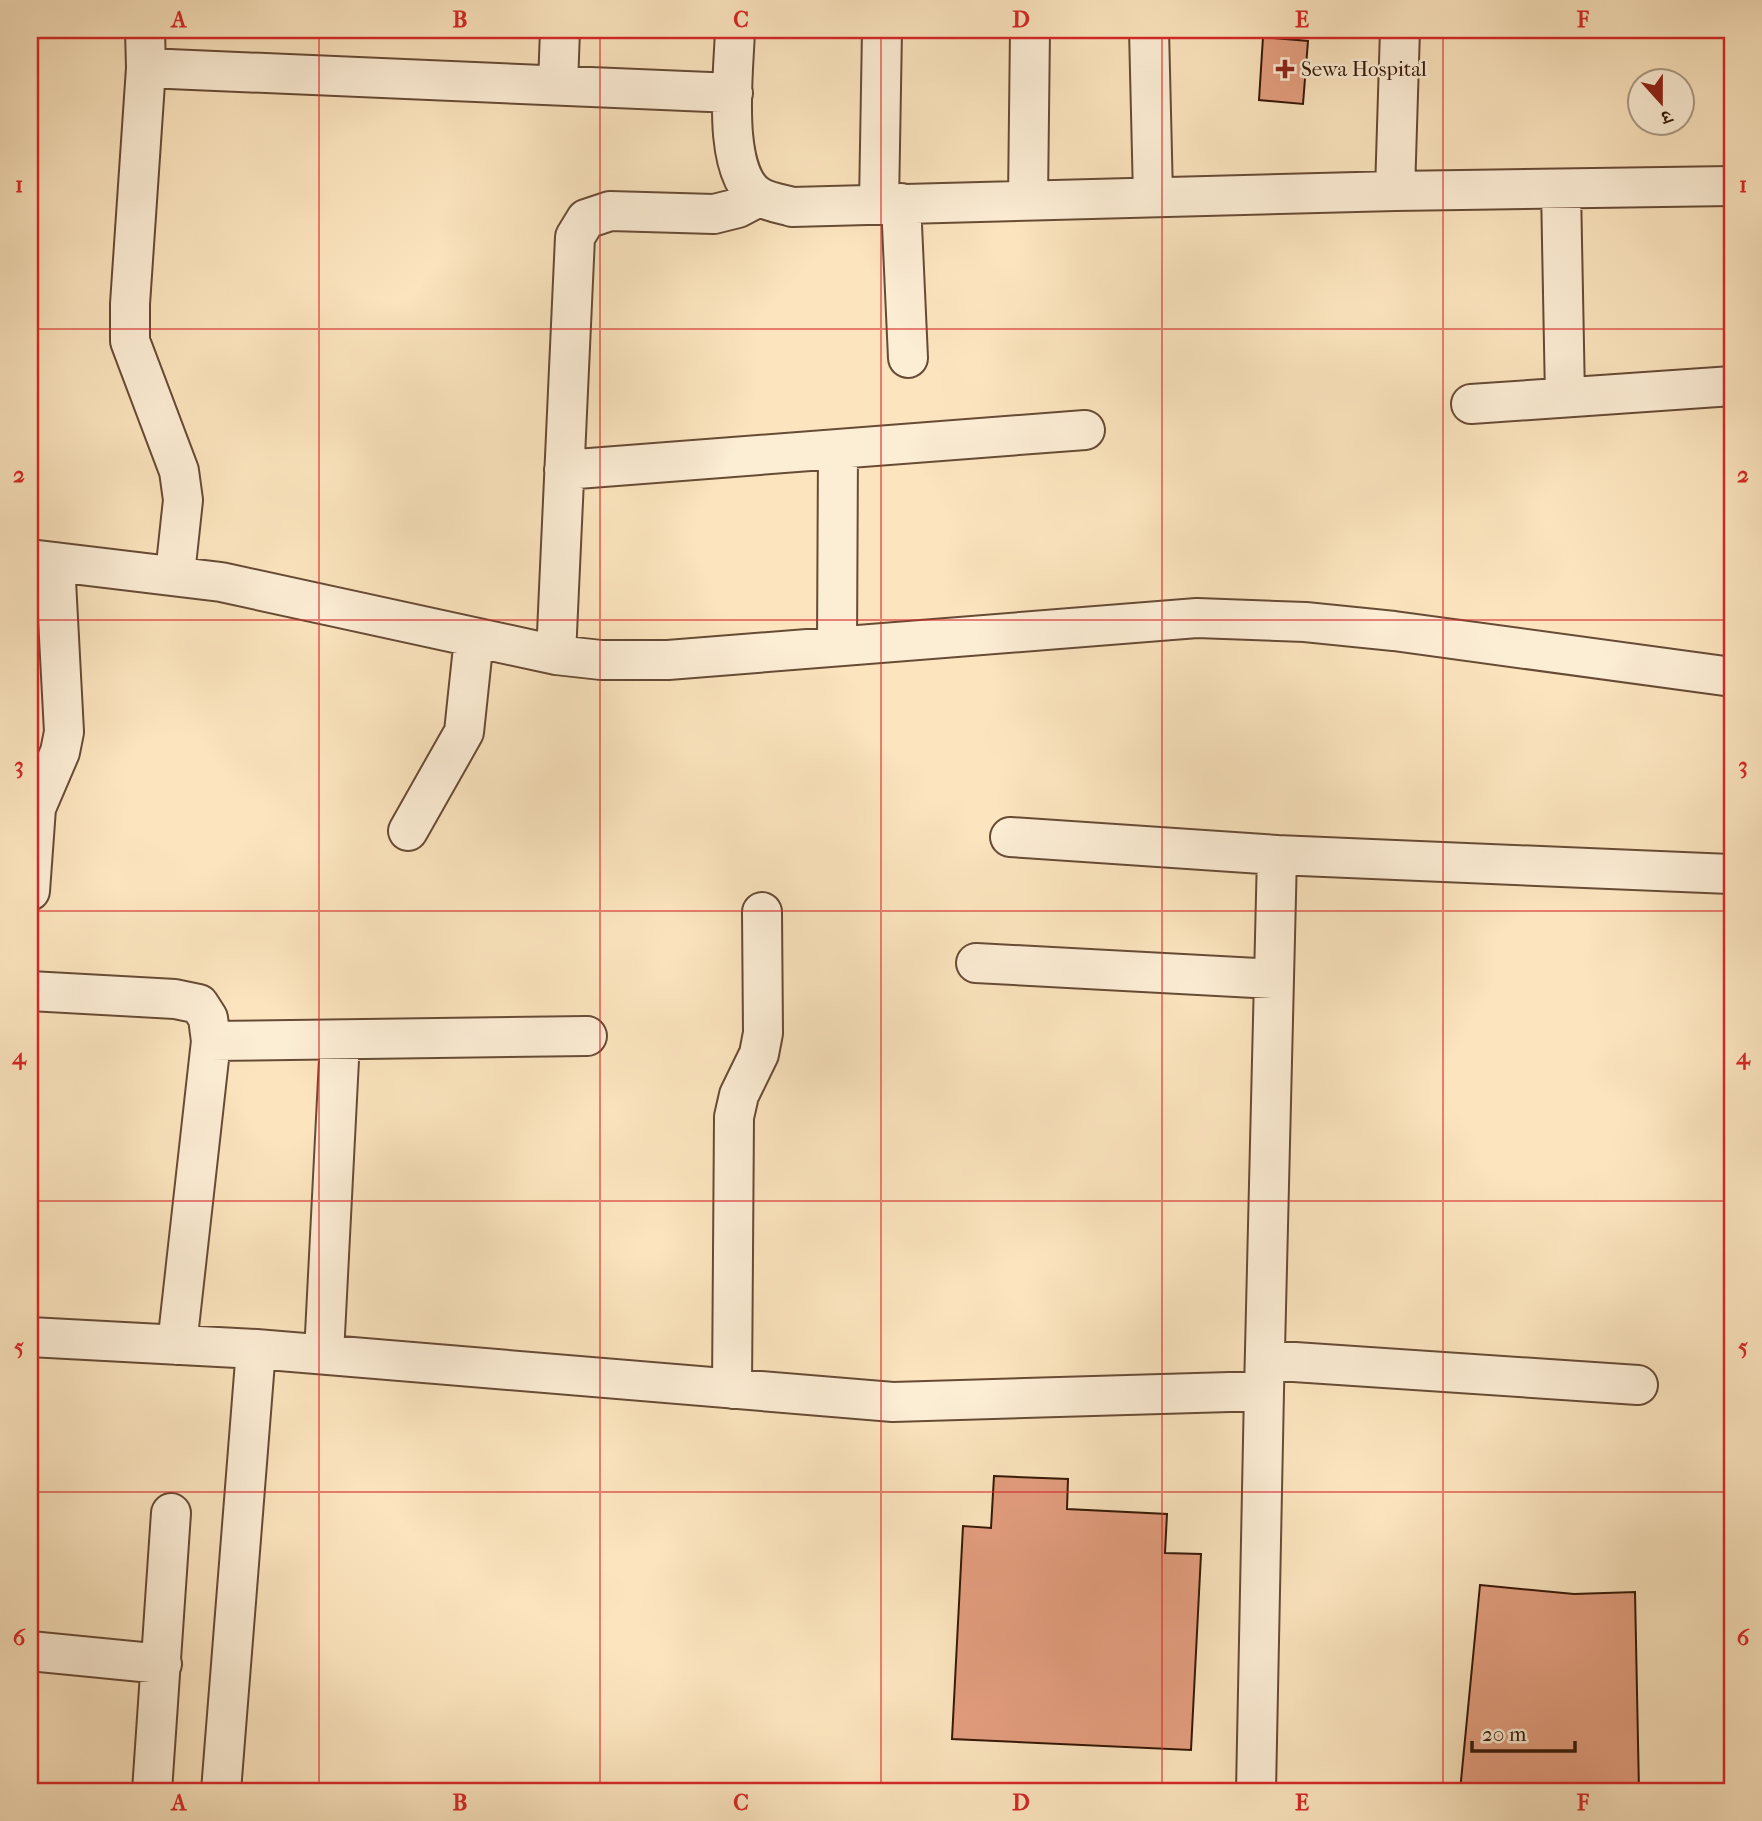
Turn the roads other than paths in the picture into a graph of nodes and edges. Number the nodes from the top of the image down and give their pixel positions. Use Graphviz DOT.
graph roads {
  1 [pos="145,30"];
  2 [pos="560,30"];
  3 [pos="735,30"];
  4 [pos="881,30"];
  5 [pos="1030,30"];
  6 [pos="1149,30"];
  7 [pos="1400,30"];
  8 [pos="146,68"];
  9 [pos="558,85"];
  10 [pos="733,93"];
  11 [pos="1732,186"];
  12 [pos="1561,189"];
  13 [pos="1395,191"];
  14 [pos="1153,196"];
  15 [pos="759,197"];
  16 [pos="1028,199"];
  17 [pos="890,203"];
  18 [pos="908,358"];
  19 [pos="1732,386"];
  20 [pos="1565,397"];
  21 [pos="1471,404"];
  22 [pos="1086,430"];
  23 [pos="838,449"];
  24 [pos="564,470"];
  25 [pos="43,560"];
  26 [pos="175,574"];
  27 [pos="474,638"];
  28 [pos="837,646"];
  29 [pos="556,656"];
  30 [pos="1732,677"];
  31 [pos="408,831"];
  32 [pos="1010,837"];
  33 [pos="1277,855"];
  34 [pos="1730,874"];
  35 [pos="30,891"];
  36 [pos="762,912"];
  37 [pos="976,963"];
  38 [pos="1274,979"];
  39 [pos="30,991"];
  40 [pos="587,1036"];
  41 [pos="340,1040"];
  42 [pos="211,1041"];
  43 [pos="30,1337"];
  44 [pos="177,1345"];
  45 [pos="256,1349"];
  46 [pos="324,1354"];
  47 [pos="1264,1376"];
  48 [pos="1638,1385"];
  49 [pos="733,1388"];
  50 [pos="171,1513"];
  51 [pos="30,1651"];
  52 [pos="162,1664"];
  53 [pos="152,1791"];
  54 [pos="221,1791"];
  55 [pos="1256,1791"];
  1 -- 8 [label="street"];
  2 -- 9 [label="street"];
  3 -- 10 [label="street"];
  4 -- 17 [label="street"];
  5 -- 16 [label="street"];
  6 -- 14 [label="street"];
  7 -- 13 [label="street"];
  8 -- 9 [label="street"];
  8 -- 26 [label="street"];
  9 -- 10 [label="street"];
  10 -- 15 [label="street"];
  11 -- 12 [label="street"];
  12 -- 13 [label="street"];
  12 -- 20 [label="street"];
  13 -- 14 [label="street"];
  14 -- 16 [label="street"];
  15 -- 17 [label="street"];
  15 -- 24 [label="street"];
  16 -- 17 [label="street"];
  17 -- 18 [label="street"];
  19 -- 20 [label="street"];
  20 -- 21 [label="street"];
  22 -- 23 [label="street"];
  23 -- 24 [label="street"];
  23 -- 28 [label="street"];
  24 -- 29 [label="street"];
  25 -- 26 [label="street"];
  25 -- 35 [label="street"];
  26 -- 27 [label="street"];
  27 -- 29 [label="street"];
  27 -- 31 [label="street"];
  28 -- 29 [label="street"];
  28 -- 30 [label="street"];
  32 -- 33 [label="street"];
  33 -- 34 [label="street"];
  33 -- 38 [label="street"];
  36 -- 49 [label="street"];
  37 -- 38 [label="street"];
  38 -- 47 [label="street"];
  39 -- 42 [label="street"];
  40 -- 41 [label="street"];
  41 -- 42 [label="street"];
  41 -- 46 [label="street"];
  42 -- 44 [label="street"];
  43 -- 44 [label="street"];
  44 -- 45 [label="street"];
  45 -- 46 [label="street"];
  45 -- 54 [label="street"];
  46 -- 49 [label="street"];
  47 -- 48 [label="street"];
  47 -- 49 [label="street"];
  47 -- 55 [label="street"];
  50 -- 52 [label="street"];
  51 -- 52 [label="street"];
  52 -- 53 [label="street"];
}
